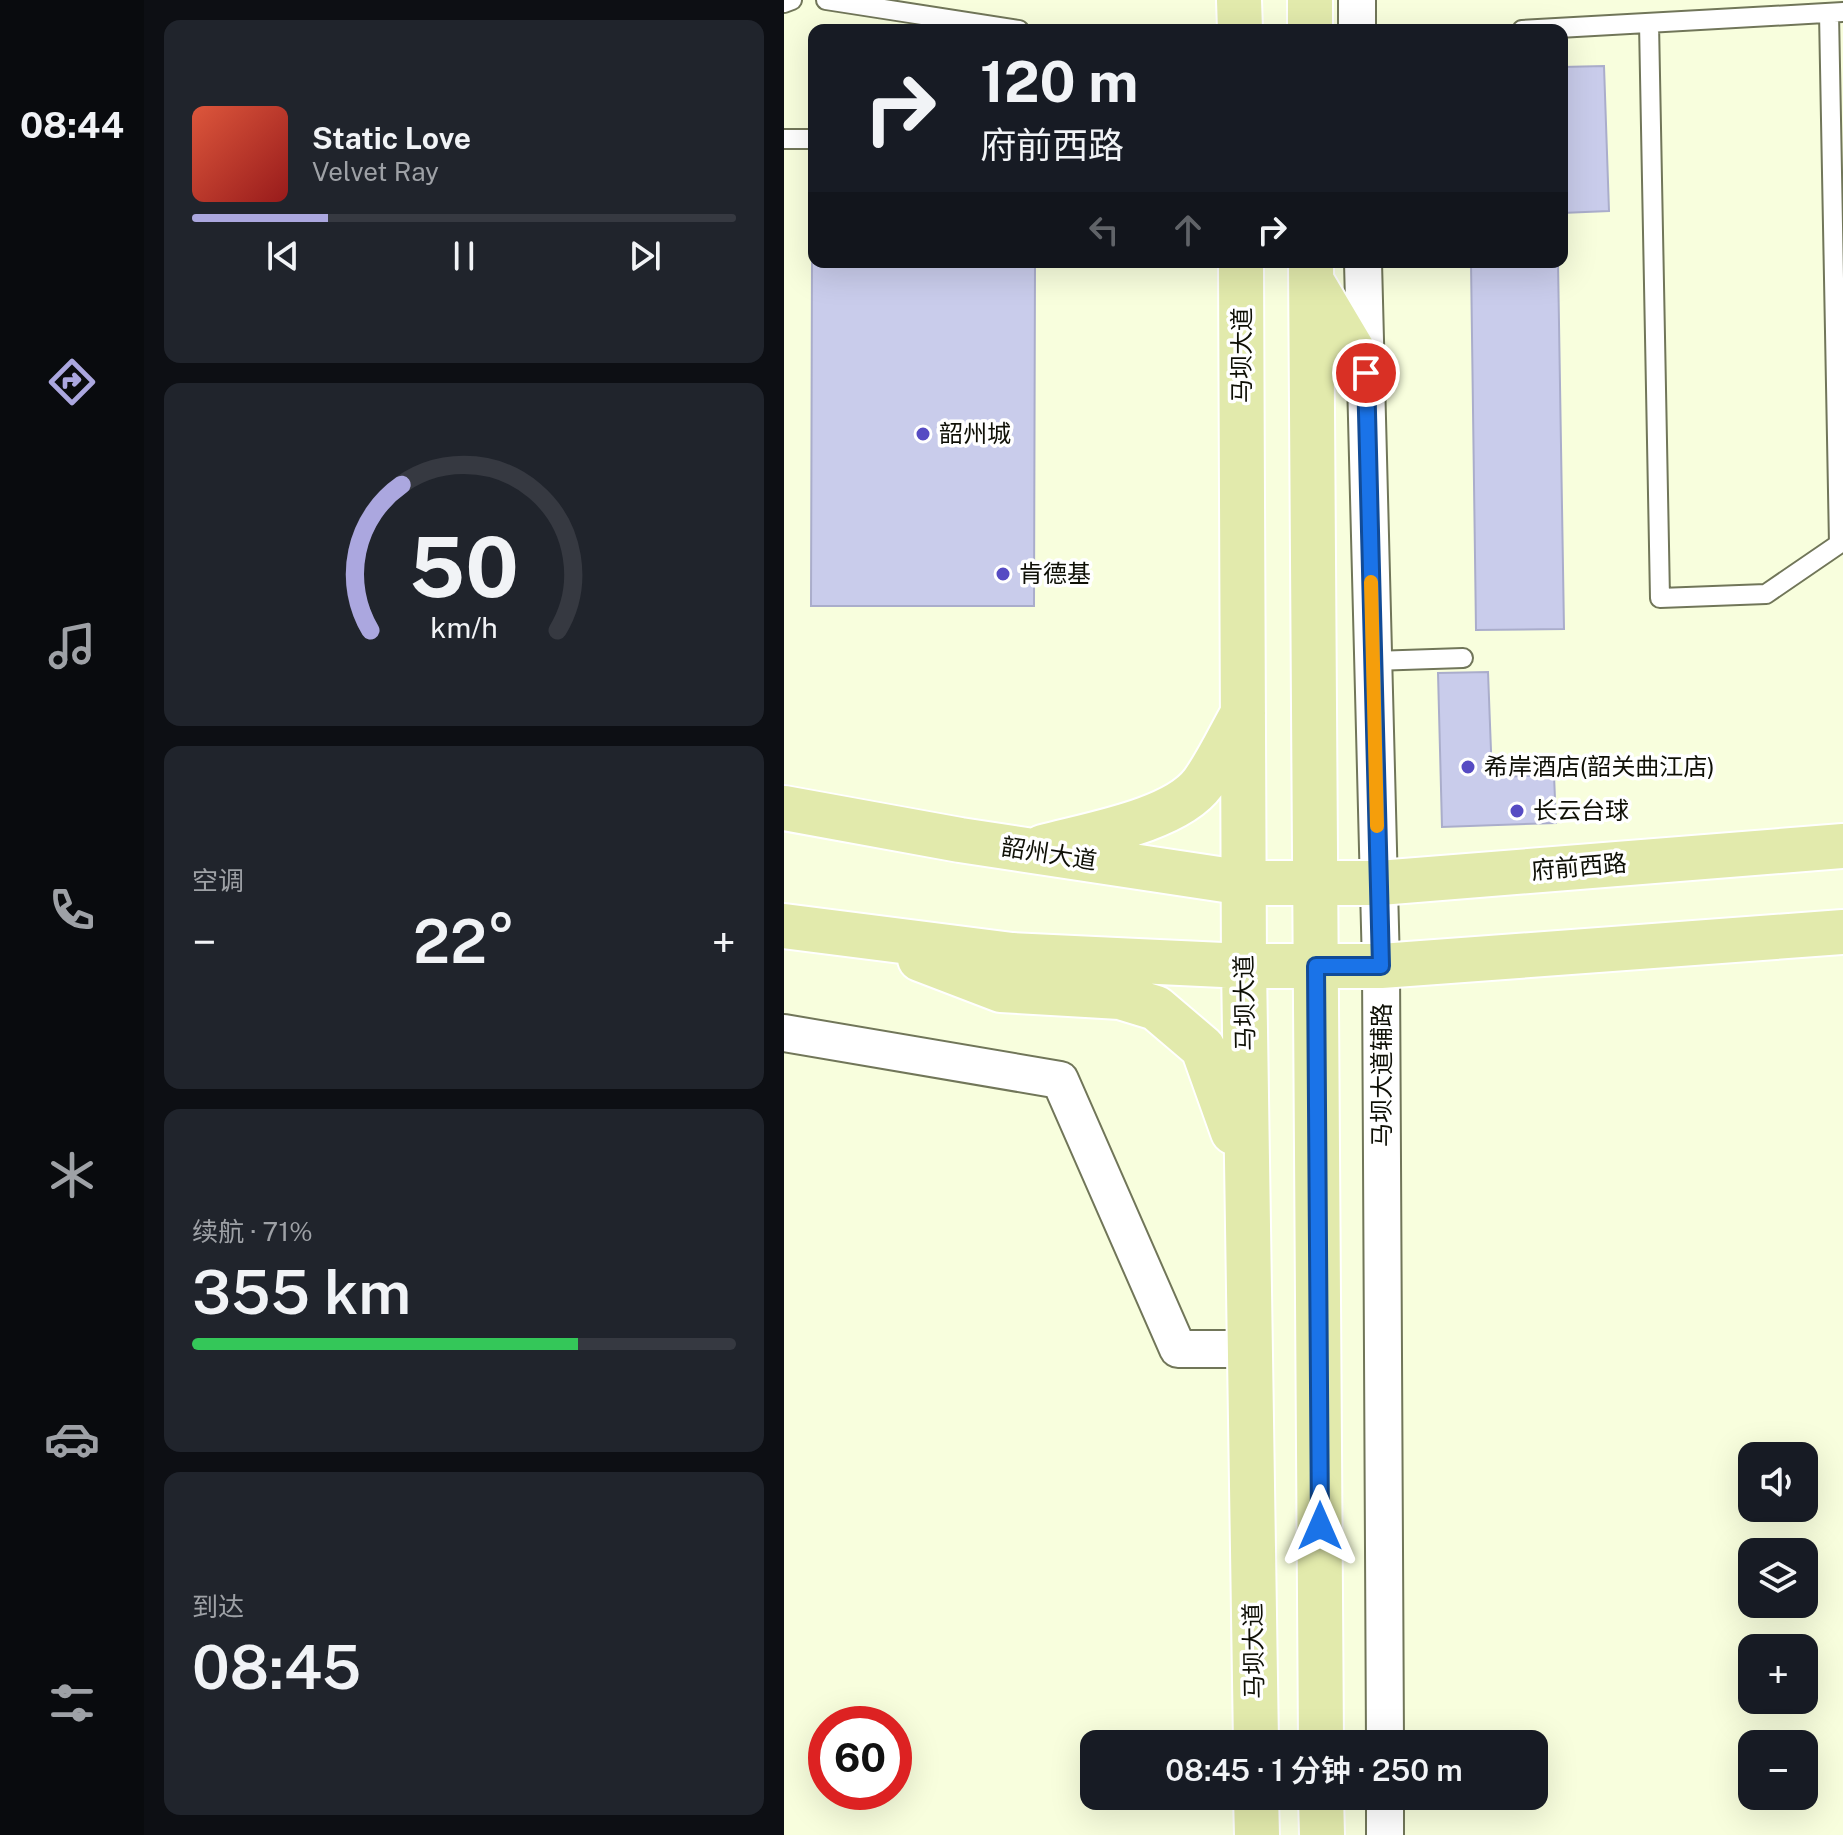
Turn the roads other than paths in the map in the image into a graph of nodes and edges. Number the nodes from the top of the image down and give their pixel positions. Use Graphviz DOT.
graph roads {
  1 [pos="792,0"];
  2 [pos="826,0"];
  3 [pos="1239,0"];
  4 [pos="1310,0"];
  5 [pos="1357,0"];
  6 [pos="784,3"];
  7 [pos="1836,12"];
  8 [pos="1649,23"];
  9 [pos="980,24"];
  10 [pos="1240,24"];
  11 [pos="1310,24"];
  12 [pos="1357,24"];
  13 [pos="1568,27"];
  14 [pos="784,139"];
  15 [pos="808,139"];
  16 [pos="1241,268"];
  17 [pos="1363,268"];
  18 [pos="1311,271"];
  19 [pos="1366,373"];
  20 [pos="1463,658"];
  21 [pos="1373,661"];
  22 [pos="1244,711"];
  23 [pos="784,808"];
  24 [pos="1843,846"];
  25 [pos="1030,851"];
  26 [pos="1245,883"];
  27 [pos="1315,883"];
  28 [pos="1379,883"];
  29 [pos="784,926"];
  30 [pos="1843,932"];
  31 [pos="878,940"];
  32 [pos="1244,966"];
  33 [pos="1316,966"];
  34 [pos="1381,966"];
  35 [pos="784,1033"];
  36 [pos="1248,1178"];
  37 [pos="1250,1349"];
  38 [pos="1256,1730"];
  39 [pos="1321,1730"];
  40 [pos="1385,1730"];
  41 [pos="1256,1810"];
  42 [pos="1321,1810"];
  43 [pos="1385,1810"];
  44 [pos="1257,1835"];
  45 [pos="1322,1835"];
  46 [pos="1385,1835"];
  1 -- 6 [label="lane"];
  2 -- 9 [label="lane"];
  3 -- 10 [label="main road"];
  4 -- 11 [label="main road"];
  5 -- 12 [label="street"];
  7 -- 8 [label="lane"];
  7 -- 8 [label="lane"];
  8 -- 13 [label="lane"];
  14 -- 15 [label="lane"];
  16 -- 22 [label="main road, 马坝大道"];
  17 -- 19 [label="street, 马坝大道辅路"];
  18 -- 19 [label="main road"];
  18 -- 27 [label="main road"];
  19 -- 21 [label="street, 马坝大道辅路"];
  20 -- 21 [label="lane"];
  21 -- 28 [label="street, 马坝大道辅路"];
  22 -- 25 [label="main road"];
  22 -- 26 [label="main road, 马坝大道"];
  23 -- 25 [label="main road, 韶州大道"];
  24 -- 28 [label="main road, 府前西路"];
  25 -- 26 [label="main road, 韶州大道"];
  26 -- 27 [label="main road, 韶州大道"];
  26 -- 32 [label="main road, 马坝大道"];
  27 -- 28 [label="main road, 府前西路"];
  27 -- 33 [label="main road"];
  28 -- 34 [label="street, 马坝大道辅路"];
  29 -- 31 [label="main road"];
  30 -- 34 [label="main road"];
  31 -- 32 [label="main road"];
  31 -- 36 [label="main road"];
  32 -- 33 [label="main road"];
  32 -- 36 [label="main road, 马坝大道"];
  33 -- 34 [label="main road"];
  33 -- 39 [label="main road"];
  34 -- 40 [label="street, 马坝大道辅路"];
  35 -- 37 [label="street"];
  36 -- 37 [label="main road, 马坝大道"];
  37 -- 38 [label="main road, 马坝大道"];
  41 -- 44 [label="main road"];
  42 -- 45 [label="main road"];
  43 -- 46 [label="street"];
}
